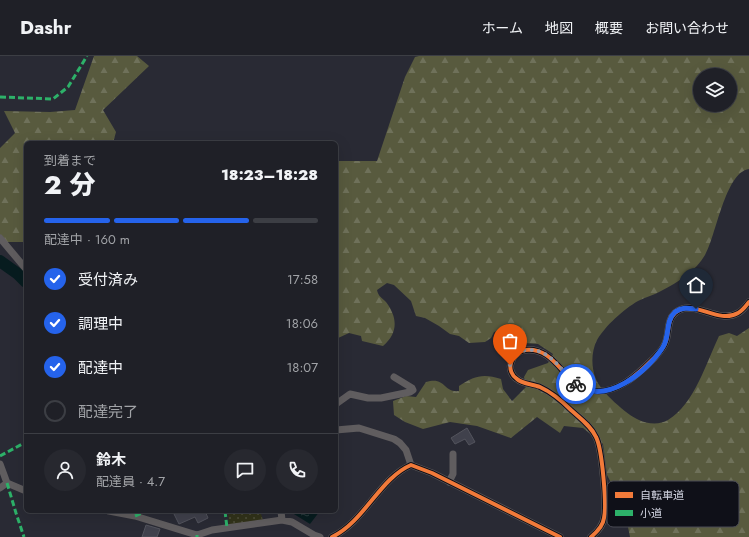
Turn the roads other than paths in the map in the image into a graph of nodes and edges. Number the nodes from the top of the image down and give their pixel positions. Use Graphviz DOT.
graph roads {
  1 [pos="0,238"];
  2 [pos="24,265"];
  3 [pos="749,302"];
  4 [pos="394,377"];
  5 [pos="338,403"];
  6 [pos="338,430"];
  7 [pos="453,454"];
  8 [pos="0,464"];
  9 [pos="411,465"];
  10 [pos="449,482"];
  11 [pos="8,483"];
  12 [pos="0,488"];
  13 [pos="24,490"];
  14 [pos="119,513"];
  15 [pos="281,513"];
  16 [pos="282,520"];
  17 [pos="320,537"];
  18 [pos="332,537"];
  19 [pos="560,537"];
  20 [pos="591,537"];
  1 -- 2 [label="street"];
  3 -- 20 [label="street"];
  4 -- 5 [label="street"];
  6 -- 9 [label="street"];
  7 -- 10 [label="street"];
  8 -- 11 [label="street"];
  9 -- 10 [label="street"];
  9 -- 18 [label="street"];
  10 -- 19 [label="street"];
  11 -- 12 [label="street"];
  11 -- 13 [label="street"];
  14 -- 16 [label="street"];
  15 -- 16 [label="street"];
  16 -- 17 [label="street"];
}
